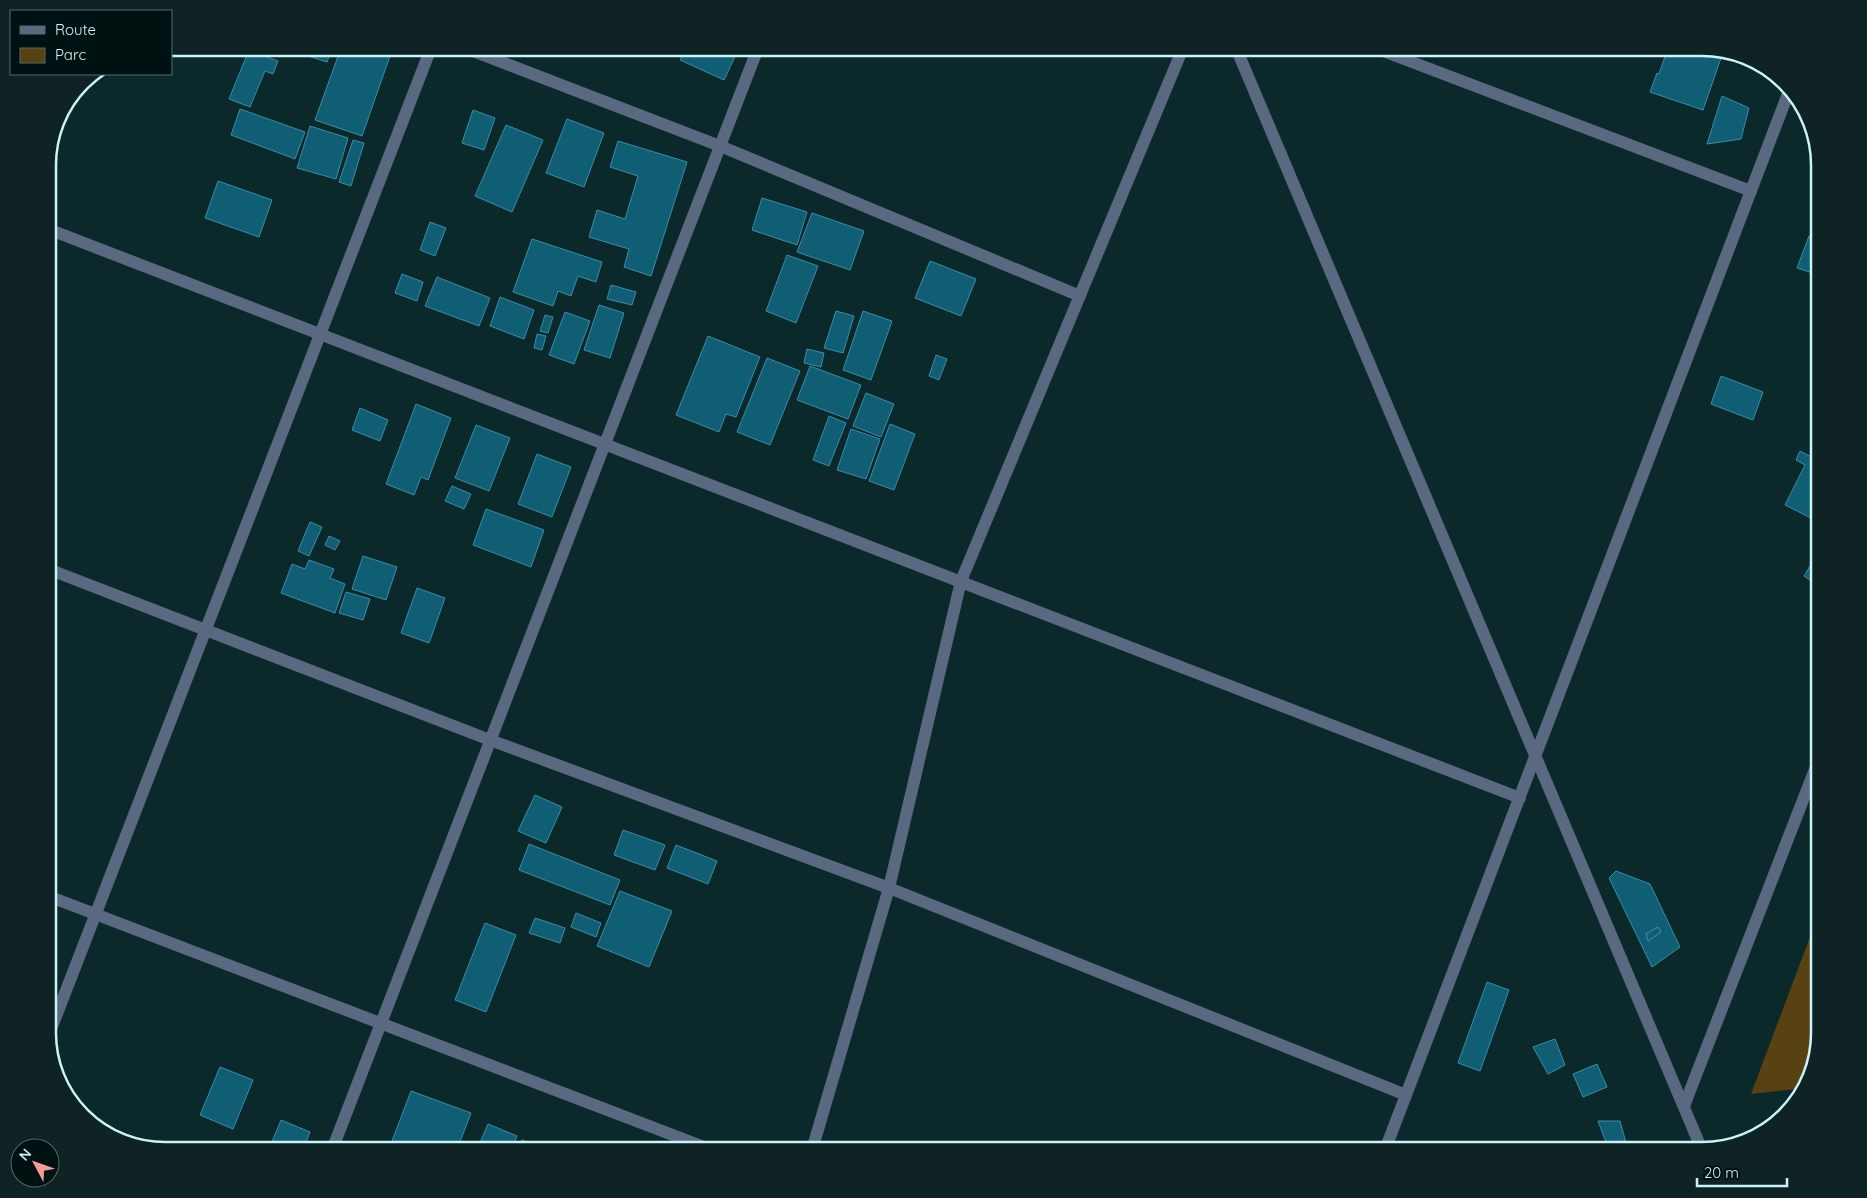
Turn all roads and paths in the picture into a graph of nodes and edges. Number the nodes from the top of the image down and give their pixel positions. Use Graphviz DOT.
graph roads {
  1 [pos="428,56"];
  2 [pos="486,56"];
  3 [pos="755,56"];
  4 [pos="1180,56"];
  5 [pos="1239,56"];
  6 [pos="1396,56"];
  7 [pos="1787,97"];
  8 [pos="720,146"];
  9 [pos="1751,191"];
  10 [pos="56,232"];
  11 [pos="1080,296"];
  12 [pos="320,334"];
  13 [pos="605,444"];
  14 [pos="56,572"];
  15 [pos="961,581"];
  16 [pos="205,630"];
  17 [pos="490,740"];
  18 [pos="1536,756"];
  19 [pos="1811,782"];
  20 [pos="1520,798"];
  21 [pos="889,888"];
  22 [pos="56,899"];
  23 [pos="95,915"];
  24 [pos="56,1016"];
  25 [pos="381,1024"];
  26 [pos="1406,1095"];
  27 [pos="1684,1106"];
  28 [pos="335,1142"];
  29 [pos="691,1142"];
  30 [pos="814,1142"];
  31 [pos="1388,1142"];
  32 [pos="1699,1142"];
  1 -- 12 [label="street"];
  2 -- 8 [label="street"];
  3 -- 8 [label="street"];
  4 -- 11 [label="street"];
  5 -- 18 [label="street"];
  6 -- 9 [label="street"];
  7 -- 9 [label="street"];
  8 -- 11 [label="street"];
  8 -- 13 [label="street"];
  9 -- 18 [label="street"];
  10 -- 12 [label="street"];
  11 -- 15 [label="street"];
  12 -- 13 [label="street"];
  12 -- 16 [label="street"];
  13 -- 15 [label="street"];
  13 -- 17 [label="street"];
  14 -- 16 [label="street"];
  15 -- 20 [label="street"];
  15 -- 21 [label="street"];
  16 -- 17 [label="street"];
  16 -- 23 [label="street"];
  17 -- 21 [label="street"];
  17 -- 25 [label="street"];
  18 -- 20 [label="street"];
  18 -- 27 [label="street"];
  19 -- 27 [label="street"];
  20 -- 26 [label="street"];
  21 -- 26 [label="street"];
  21 -- 30 [label="street"];
  22 -- 23 [label="street"];
  23 -- 24 [label="street"];
  23 -- 25 [label="street"];
  25 -- 28 [label="street"];
  25 -- 29 [label="street"];
  26 -- 31 [label="street"];
  27 -- 32 [label="street"];
}
